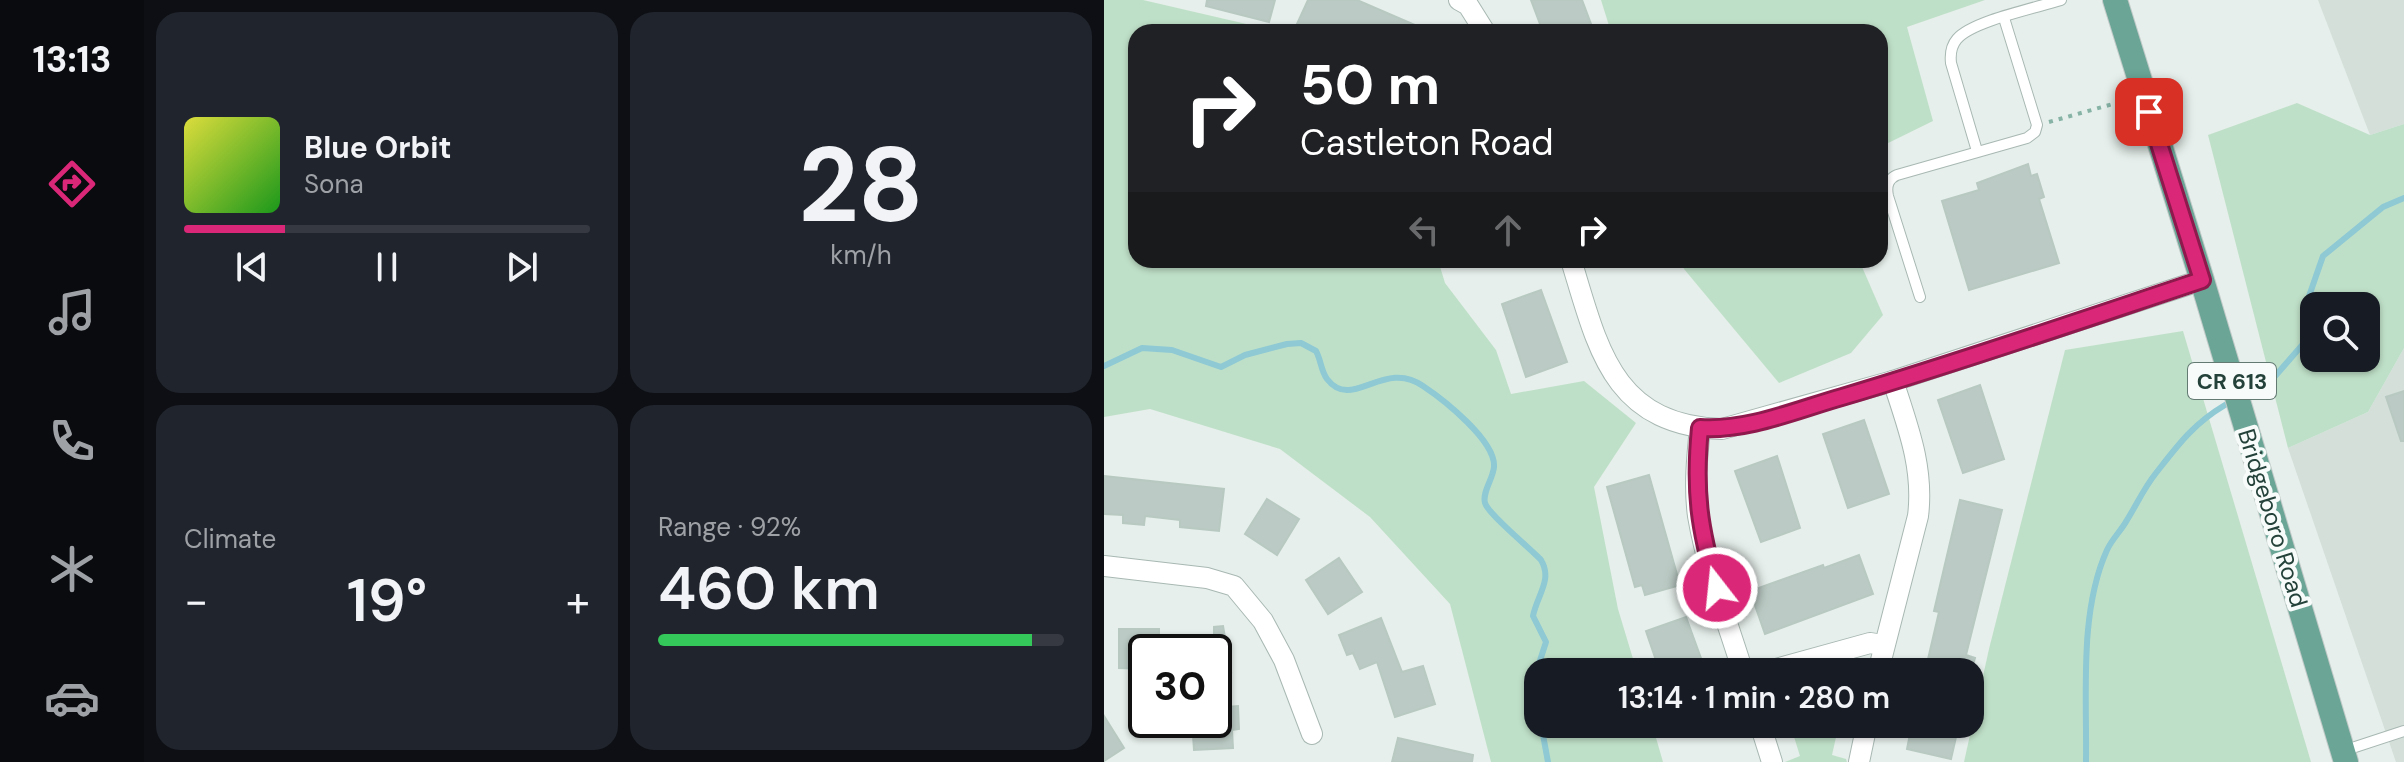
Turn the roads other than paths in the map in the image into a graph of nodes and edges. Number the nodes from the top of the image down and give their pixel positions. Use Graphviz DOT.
graph roads {
  1 [pos="1459,0"];
  2 [pos="2061,0"];
  3 [pos="2115,0"];
  4 [pos="2004,18"];
  5 [pos="1480,24"];
  6 [pos="1977,151"];
  7 [pos="1573,268"];
  8 [pos="2202,280"];
  9 [pos="1920,297"];
  10 [pos="1893,381"];
  11 [pos="1700,428"];
  12 [pos="1104,566"];
  13 [pos="1883,645"];
  14 [pos="1739,658"];
  15 [pos="1816,658"];
  16 [pos="1881,658"];
  17 [pos="2404,731"];
  18 [pos="1312,734"];
  19 [pos="1764,738"];
  20 [pos="1864,738"];
  21 [pos="2344,756"];
  22 [pos="1772,762"];
  23 [pos="1859,762"];
  1 -- 5 [label="street"];
  2 -- 4 [label="lane"];
  3 -- 8 [label="main road, Bridgeboro Road / CR 613"];
  4 -- 6 [label="lane"];
  4 -- 6 [label="lane"];
  6 -- 9 [label="lane"];
  7 -- 11 [label="street"];
  8 -- 10 [label="street"];
  8 -- 21 [label="main road, Bridgeboro Road / CR 613"];
  10 -- 11 [label="street"];
  10 -- 13 [label="street"];
  11 -- 14 [label="street"];
  12 -- 18 [label="street"];
  13 -- 15 [label="street"];
  13 -- 16 [label="street"];
  17 -- 21 [label="lane"];
  19 -- 22 [label="street"];
  20 -- 23 [label="street"];
}
